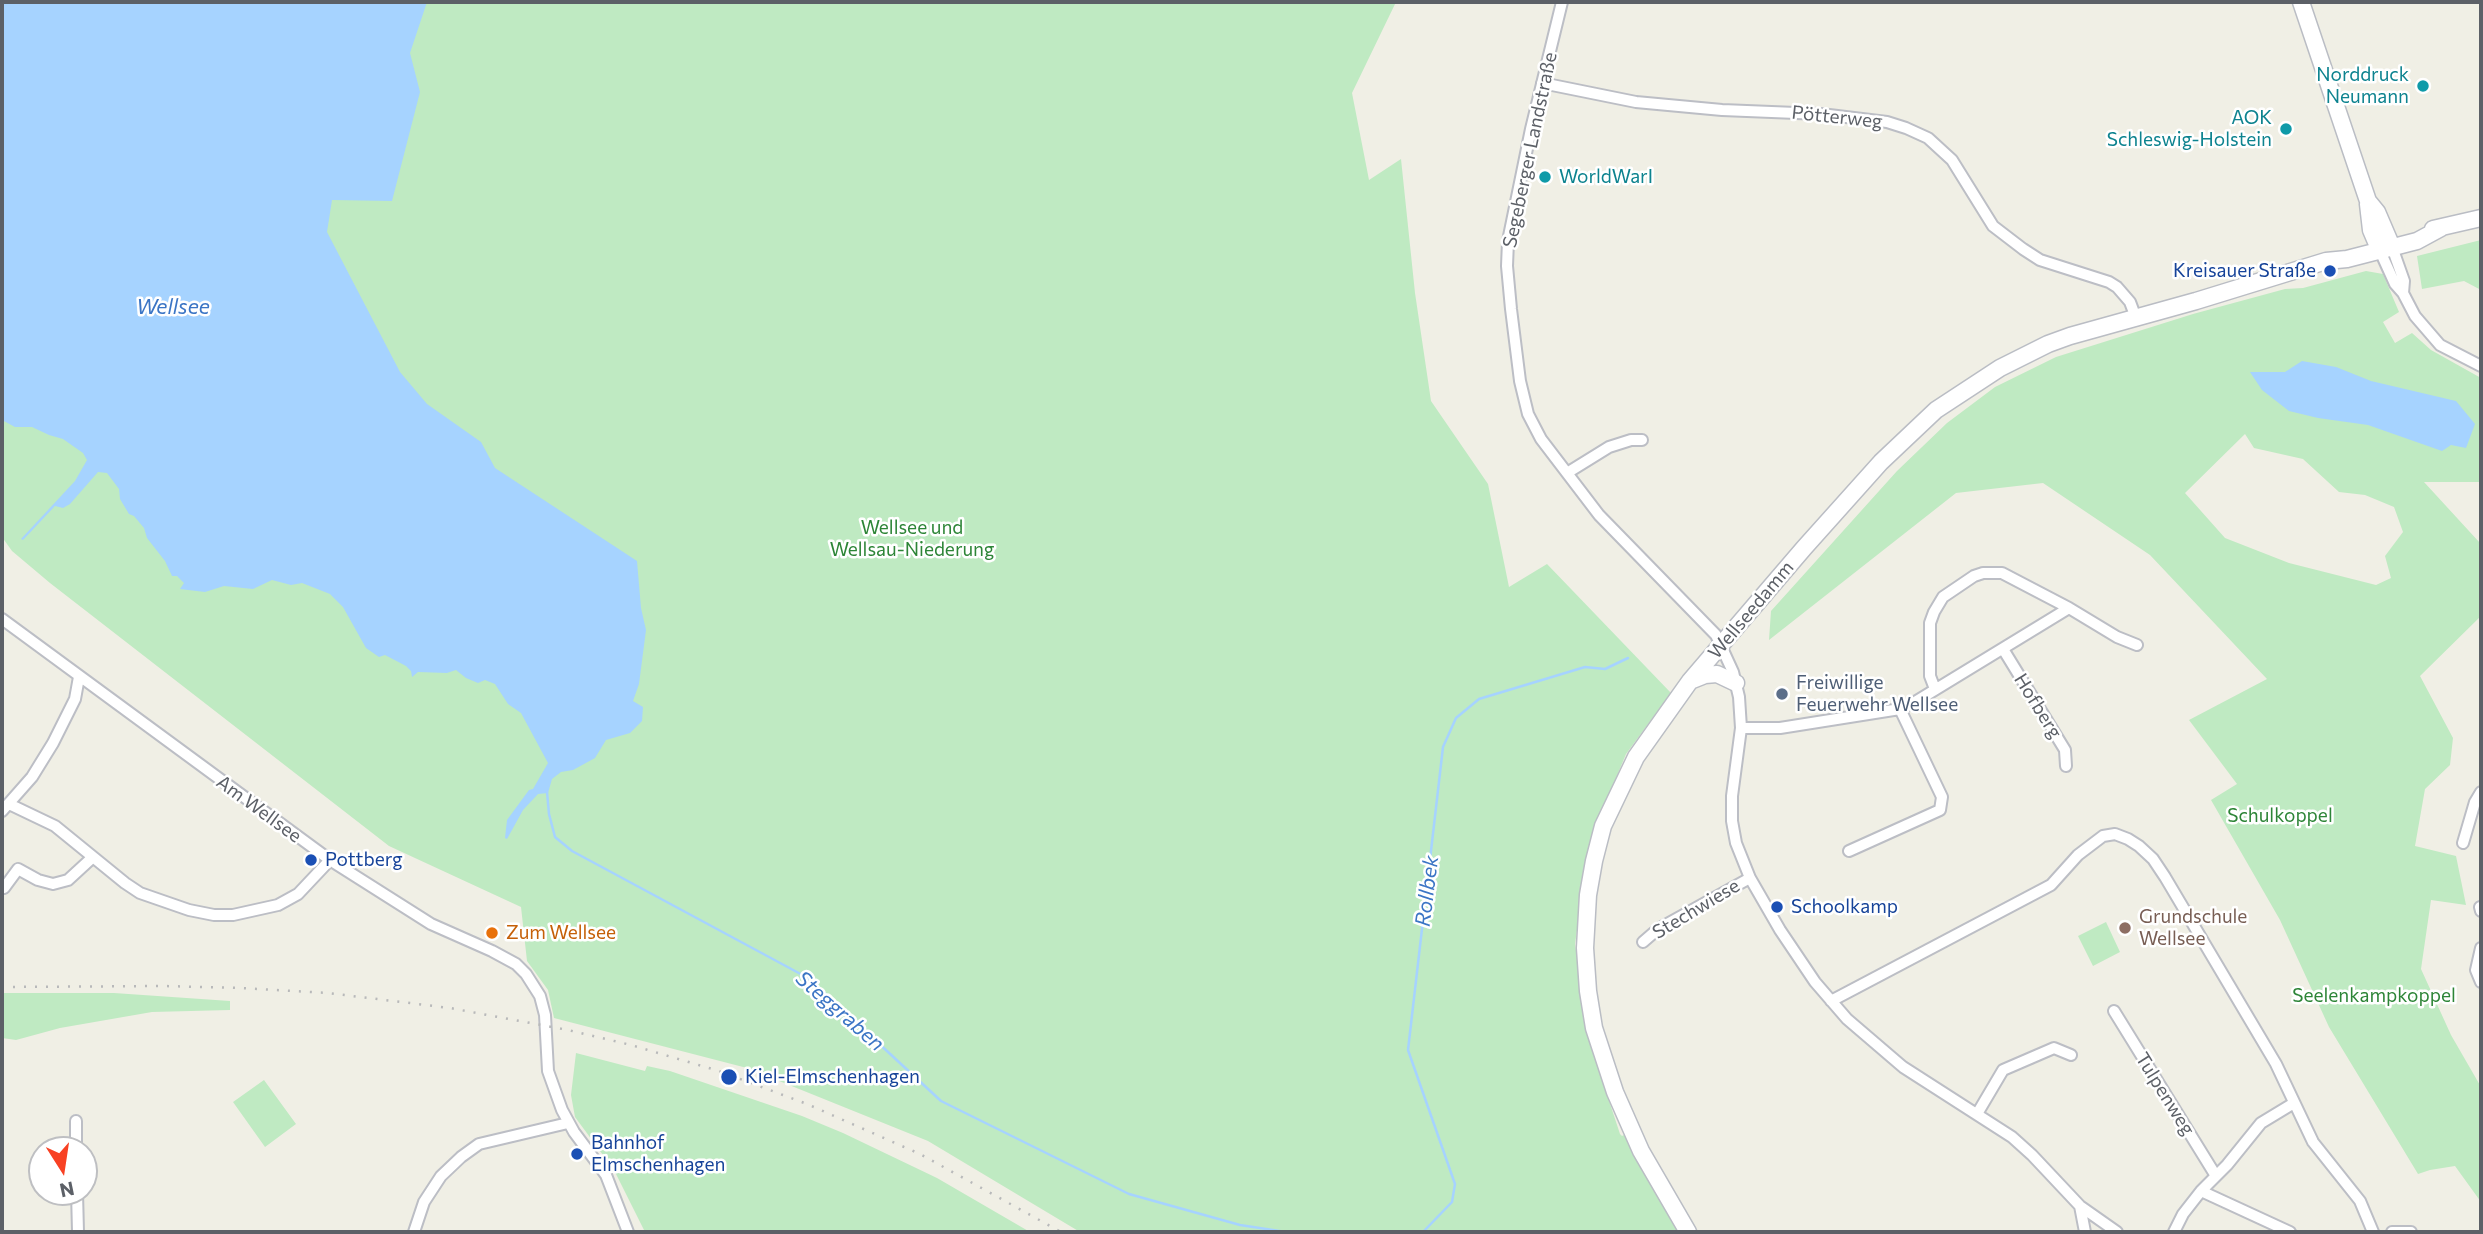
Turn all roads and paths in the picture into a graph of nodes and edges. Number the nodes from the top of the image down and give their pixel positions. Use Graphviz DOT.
graph roads {
  1 [pos="1562,2"];
  2 [pos="2301,2"];
  3 [pos="1542,83"];
  4 [pos="2481,218"];
  5 [pos="2384,244"];
  6 [pos="2136,318"];
  7 [pos="2481,366"];
  8 [pos="1642,440"];
  9 [pos="1567,473"];
  10 [pos="2069,608"];
  11 [pos="2,619"];
  12 [pos="1721,645"];
  13 [pos="2137,645"];
  14 [pos="2003,649"];
  15 [pos="79,677"];
  16 [pos="1690,681"];
  17 [pos="1736,683"];
  18 [pos="1936,689"];
  19 [pos="1900,709"];
  20 [pos="1741,728"];
  21 [pos="2066,766"];
  22 [pos="2481,792"];
  23 [pos="6,808"];
  24 [pos="2463,843"];
  25 [pos="1849,851"];
  26 [pos="93,857"];
  27 [pos="330,860"];
  28 [pos="1750,878"];
  29 [pos="4,888"];
  30 [pos="1643,942"];
  31 [pos="2481,948"];
  32 [pos="2481,982"];
  33 [pos="1831,1001"];
  34 [pos="2114,1011"];
  35 [pos="2071,1055"];
  36 [pos="2294,1103"];
  37 [pos="1977,1114"];
  38 [pos="76,1121"];
  39 [pos="568,1123"];
  40 [pos="76,1136"];
  41 [pos="2216,1176"];
  42 [pos="2201,1191"];
  43 [pos="77,1206"];
  44 [pos="2080,1206"];
  45 [pos="78,1232"];
  46 [pos="414,1232"];
  47 [pos="628,1232"];
  48 [pos="1688,1232"];
  49 [pos="2085,1232"];
  50 [pos="2117,1232"];
  51 [pos="2174,1232"];
  52 [pos="2290,1232"];
  53 [pos="2373,1232"];
  54 [pos="2392,1232"];
  55 [pos="2411,1232"];
  1 -- 3 [label="street, Segeberger Landstraße"];
  2 -- 5 [label="main road"];
  3 -- 6 [label="street, Pötterweg"];
  3 -- 9 [label="street, Segeberger Landstraße"];
  4 -- 5 [label="main road, Wellseedamm"];
  5 -- 6 [label="main road, Wellseedamm"];
  5 -- 7 [label="street"];
  6 -- 12 [label="main road, Wellseedamm"];
  8 -- 9 [label="street"];
  9 -- 12 [label="street, Segeberger Landstraße"];
  10 -- 13 [label="street"];
  10 -- 14 [label="street"];
  10 -- 18 [label="street"];
  11 -- 15 [label="street, Am Wellsee"];
  12 -- 16 [label="main road, Wellseedamm"];
  12 -- 17 [label="street, Segeberger Landstraße"];
  14 -- 18 [label="street"];
  14 -- 21 [label="street, Hofberg"];
  15 -- 23 [label="street"];
  15 -- 27 [label="street, Am Wellsee"];
  16 -- 17 [label="main road"];
  16 -- 48 [label="main road, Wellseedamm"];
  17 -- 20 [label="street, Segeberger Landstraße"];
  18 -- 19 [label="street"];
  19 -- 20 [label="street"];
  19 -- 25 [label="street"];
  20 -- 28 [label="street, Segeberger Landstraße"];
  22 -- 24 [label="street"];
  23 -- 26 [label="street"];
  26 -- 27 [label="street"];
  26 -- 29 [label="street"];
  27 -- 39 [label="street, Am Wellsee"];
  28 -- 30 [label="street, Stechwiese"];
  28 -- 33 [label="street, Segeberger Landstraße"];
  31 -- 32 [label="street"];
  33 -- 36 [label="street"];
  33 -- 37 [label="street, Segeberger Landstraße"];
  34 -- 41 [label="street, Tulpenweg"];
  35 -- 37 [label="street"];
  36 -- 41 [label="street"];
  36 -- 53 [label="street"];
  37 -- 44 [label="street, Segeberger Landstraße"];
  38 -- 40 [label="street"];
  39 -- 46 [label="street"];
  39 -- 47 [label="street, Am Wellsee"];
  41 -- 42 [label="street"];
  42 -- 51 [label="street"];
  42 -- 52 [label="street"];
  43 -- 45 [label="street"];
  44 -- 49 [label="street"];
  44 -- 50 [label="street, Segeberger Landstraße"];
  54 -- 55 [label="street"];
}
